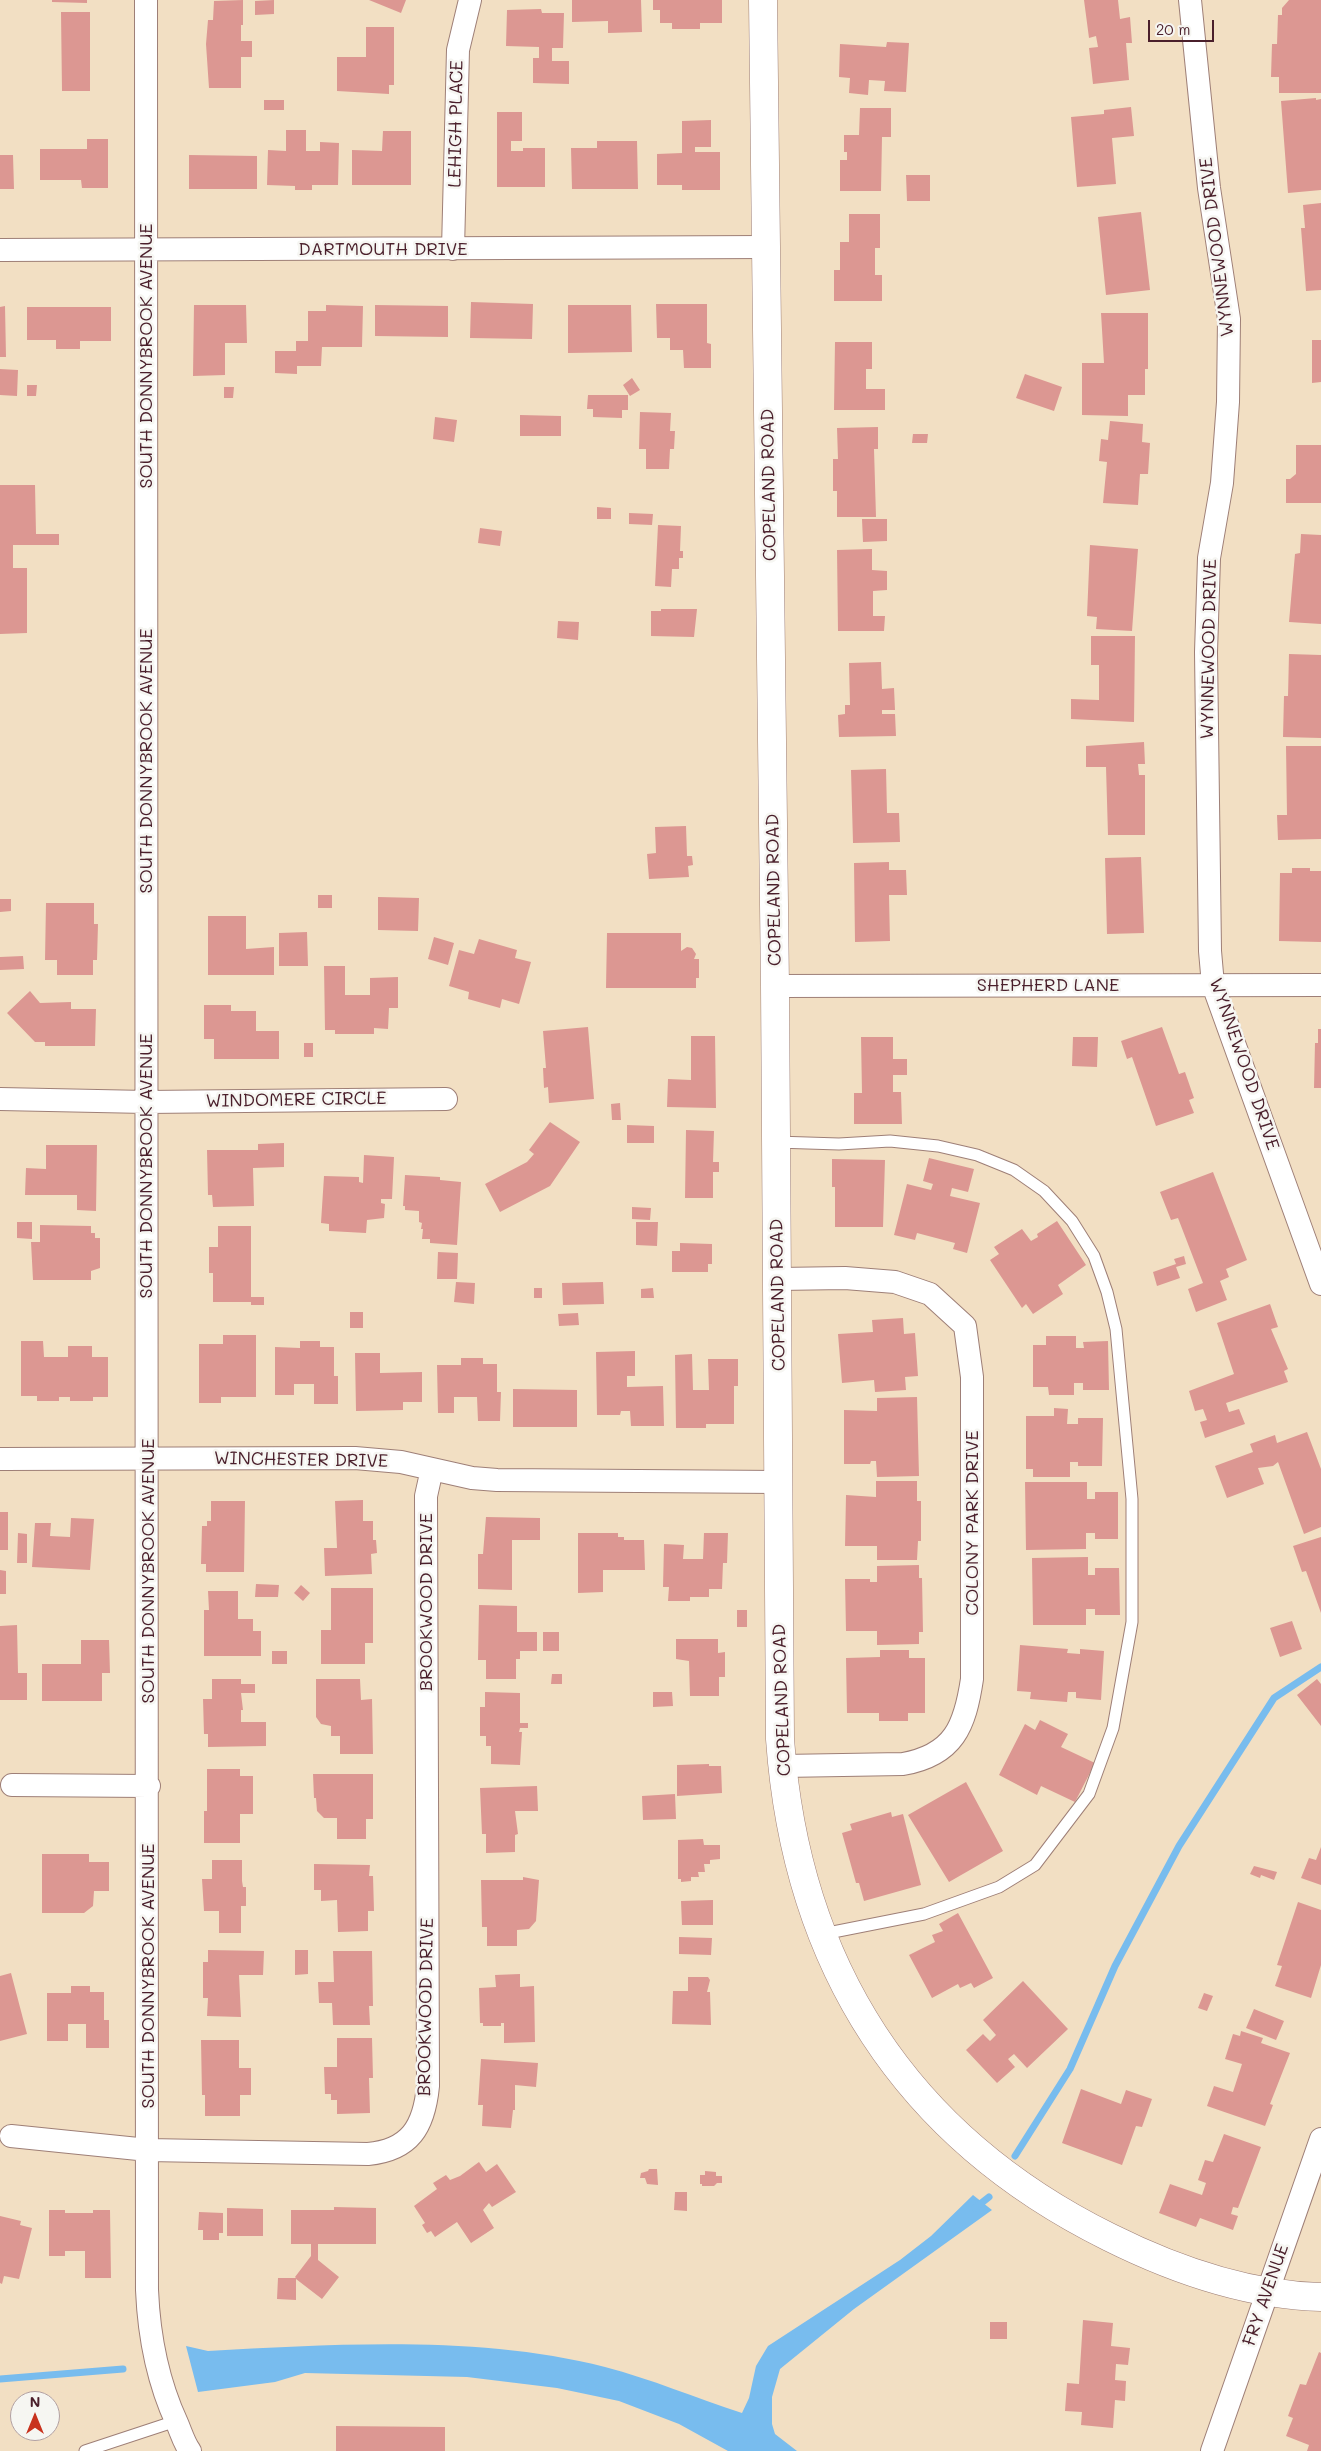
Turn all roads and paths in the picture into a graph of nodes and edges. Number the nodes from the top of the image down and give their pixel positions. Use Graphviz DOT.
graph roads {
  1 [pos="146,0"];
  2 [pos="470,0"];
  3 [pos="763,0"];
  4 [pos="1190,0"];
  5 [pos="766,247"];
  6 [pos="453,249"];
  7 [pos="0,250"];
  8 [pos="146,250"];
  9 [pos="1213,985"];
  10 [pos="1321,985"];
  11 [pos="776,986"];
  12 [pos="0,1099"];
  13 [pos="446,1099"];
  14 [pos="146,1102"];
  15 [pos="776,1142"];
  16 [pos="778,1279"];
  17 [pos="1321,1284"];
  18 [pos="147,1457"];
  19 [pos="0,1459"];
  20 [pos="432,1469"];
  21 [pos="779,1482"];
  22 [pos="782,1766"];
  23 [pos="12,1785"];
  24 [pos="149,1786"];
  25 [pos="821,1935"];
  26 [pos="11,2136"];
  27 [pos="1321,2140"];
  28 [pos="148,2150"];
  29 [pos="1267,2293"];
  30 [pos="1321,2298"];
  31 [pos="176,2421"];
  32 [pos="84,2451"];
  33 [pos="190,2451"];
  34 [pos="1212,2451"];
  1 -- 8 [label="street, SOUTH DONNYBROOK AVENUE"];
  2 -- 6 [label="street, LEHIGH PLACE"];
  3 -- 5 [label="street, COPELAND ROAD"];
  4 -- 9 [label="street, WYNNEWOOD DRIVE"];
  5 -- 6 [label="street, DARTMOUTH DRIVE"];
  5 -- 11 [label="street, COPELAND ROAD"];
  6 -- 8 [label="street, DARTMOUTH DRIVE"];
  7 -- 8 [label="street, DARTMOUTH DRIVE"];
  8 -- 14 [label="street, SOUTH DONNYBROOK AVENUE"];
  9 -- 10 [label="street, SHEPHERD LANE"];
  9 -- 11 [label="street, SHEPHERD LANE"];
  9 -- 17 [label="street, WYNNEWOOD DRIVE"];
  11 -- 15 [label="street, COPELAND ROAD"];
  12 -- 14 [label="street, WINDOMERE CIRCLE"];
  13 -- 14 [label="street, WINDOMERE CIRCLE"];
  14 -- 18 [label="street, SOUTH DONNYBROOK AVENUE"];
  15 -- 16 [label="street, COPELAND ROAD"];
  15 -- 25 [label="lane"];
  16 -- 21 [label="street, COPELAND ROAD"];
  16 -- 22 [label="street, COLONY PARK DRIVE"];
  18 -- 19 [label="street, WINCHESTER DRIVE"];
  18 -- 20 [label="street, WINCHESTER DRIVE"];
  18 -- 24 [label="street, SOUTH DONNYBROOK AVENUE"];
  20 -- 21 [label="street, WINCHESTER DRIVE"];
  20 -- 28 [label="street, BROOKWOOD DRIVE"];
  21 -- 22 [label="street, COPELAND ROAD"];
  22 -- 25 [label="street, COPELAND ROAD"];
  23 -- 24 [label="street"];
  24 -- 28 [label="street, SOUTH DONNYBROOK AVENUE"];
  25 -- 29 [label="street, COPELAND ROAD"];
  26 -- 28 [label="street, BROOKWOOD DRIVE"];
  27 -- 29 [label="street, FRY AVENUE"];
  28 -- 31 [label="street, SOUTH DONNYBROOK AVENUE"];
  29 -- 30 [label="street, COPELAND ROAD"];
  29 -- 34 [label="street, FRY AVENUE"];
  31 -- 32 [label="lane"];
  31 -- 33 [label="street, SOUTH DONNYBROOK AVENUE"];
}
